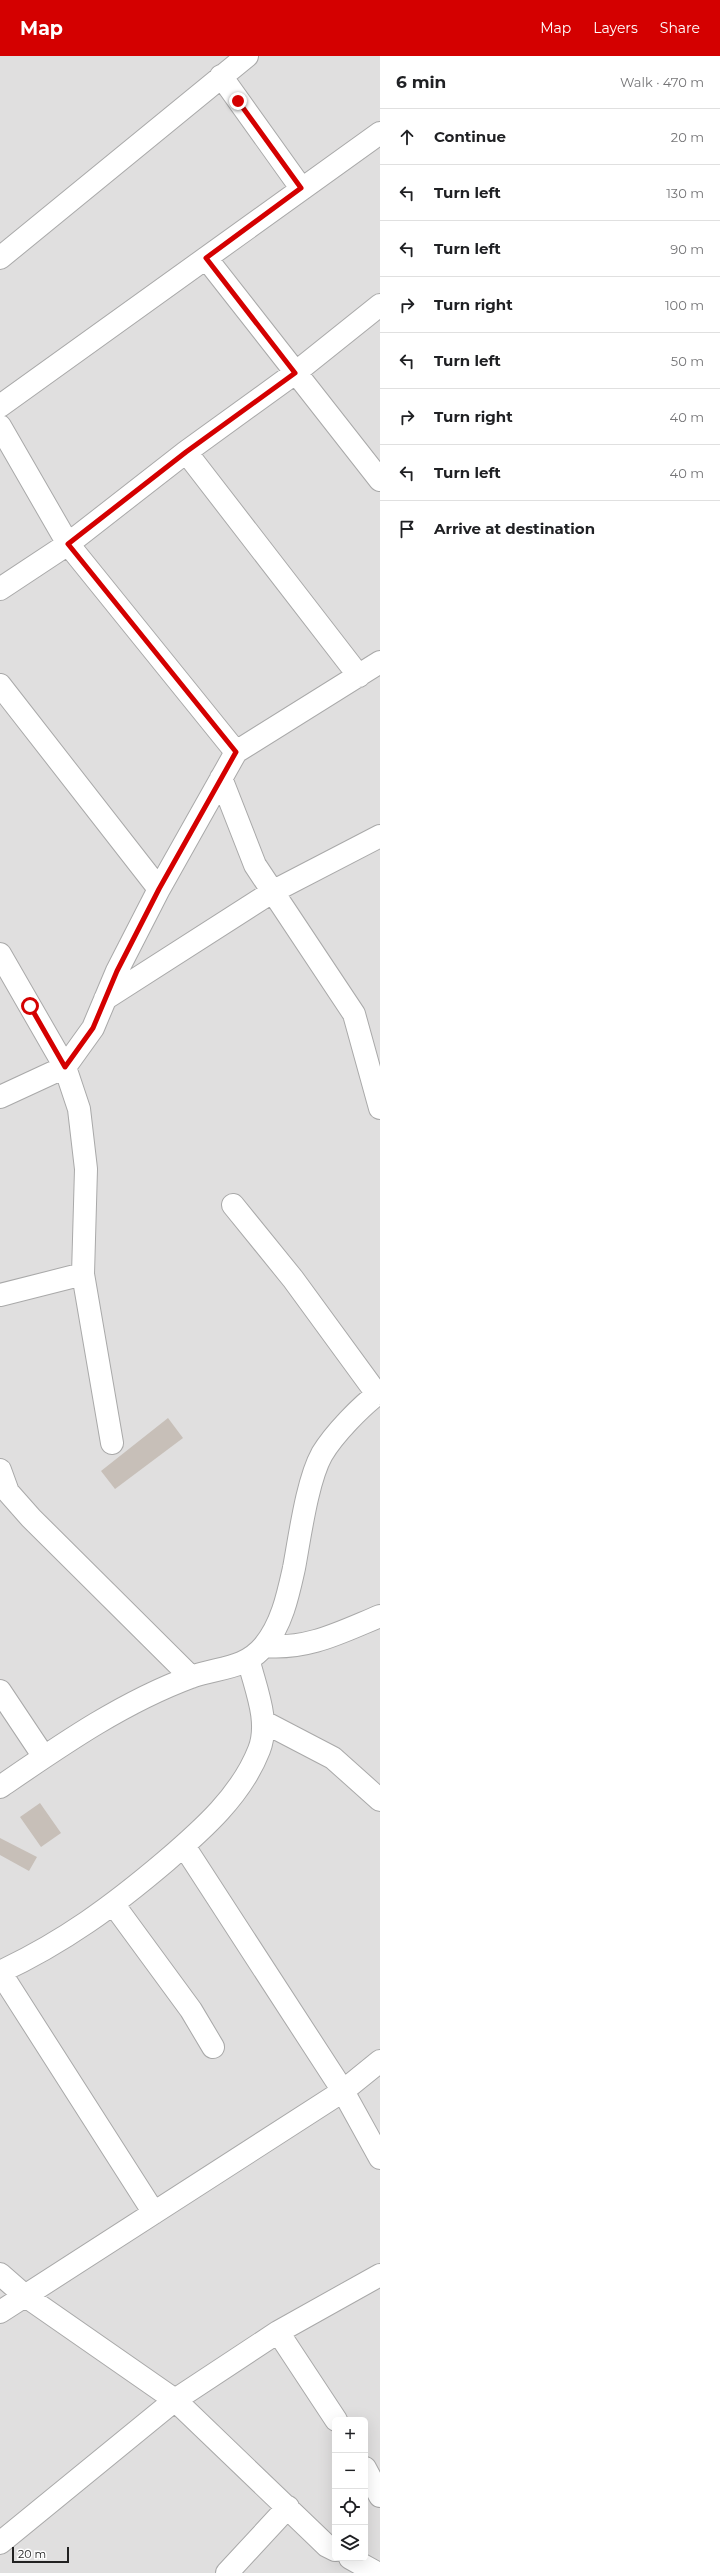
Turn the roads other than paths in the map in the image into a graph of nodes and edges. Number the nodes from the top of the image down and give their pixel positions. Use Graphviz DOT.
graph roads {
  1 [pos="246,56"];
  2 [pos="220,76"];
  3 [pos="380,133"];
  4 [pos="301,188"];
  5 [pos="0,258"];
  6 [pos="206,258"];
  7 [pos="380,305"];
  8 [pos="295,373"];
  9 [pos="0,406"];
  10 [pos="0,426"];
  11 [pos="186,452"];
  12 [pos="379,478"];
  13 [pos="68,544"];
  14 [pos="0,589"];
  15 [pos="380,662"];
  16 [pos="359,676"];
  17 [pos="0,685"];
  18 [pos="236,752"];
  19 [pos="221,778"];
  20 [pos="380,836"];
  21 [pos="159,889"];
  22 [pos="272,892"];
  23 [pos="0,954"];
  24 [pos="105,999"];
  25 [pos="65,1067"];
  26 [pos="0,1097"];
  27 [pos="380,1108"];
  28 [pos="233,1205"];
  29 [pos="83,1274"];
  30 [pos="0,1295"];
  31 [pos="378,1393"];
  32 [pos="112,1444"];
  33 [pos="0,1470"];
  34 [pos="380,1616"];
  35 [pos="264,1646"];
  36 [pos="249,1662"];
  37 [pos="191,1677"];
  38 [pos="0,1691"];
  39 [pos="264,1722"];
  40 [pos="44,1757"];
  41 [pos="0,1788"];
  42 [pos="380,1800"];
  43 [pos="184,1846"];
  44 [pos="114,1905"];
  45 [pos="0,1972"];
  46 [pos="213,2047"];
  47 [pos="380,2061"];
  48 [pos="343,2091"];
  49 [pos="380,2158"];
  50 [pos="154,2213"];
  51 [pos="0,2274"];
  52 [pos="376,2282"];
  53 [pos="24,2295"];
  54 [pos="0,2312"];
  55 [pos="278,2332"];
  56 [pos="175,2400"];
  57 [pos="334,2417"];
  58 [pos="368,2474"];
  59 [pos="380,2496"];
  60 [pos="288,2507"];
  61 [pos="0,2543"];
  62 [pos="332,2548"];
  63 [pos="355,2561"];
  64 [pos="227,2573"];
  65 [pos="377,2573"];
  1 -- 2 [label="street"];
  2 -- 4 [label="street"];
  2 -- 5 [label="street"];
  3 -- 4 [label="street"];
  4 -- 6 [label="street"];
  6 -- 8 [label="street"];
  6 -- 9 [label="street"];
  7 -- 8 [label="street"];
  8 -- 11 [label="street"];
  8 -- 12 [label="street"];
  10 -- 13 [label="street"];
  11 -- 13 [label="street"];
  11 -- 16 [label="street"];
  13 -- 14 [label="street"];
  13 -- 18 [label="street"];
  15 -- 16 [label="street"];
  16 -- 18 [label="street"];
  17 -- 21 [label="street"];
  18 -- 19 [label="street"];
  19 -- 21 [label="street"];
  19 -- 22 [label="street"];
  20 -- 22 [label="street"];
  21 -- 24 [label="street"];
  22 -- 24 [label="street"];
  22 -- 27 [label="street"];
  23 -- 25 [label="street"];
  24 -- 25 [label="street"];
  25 -- 26 [label="street"];
  25 -- 29 [label="street"];
  28 -- 31 [label="street"];
  29 -- 30 [label="street"];
  29 -- 32 [label="street"];
  31 -- 35 [label="street"];
  33 -- 37 [label="street"];
  34 -- 35 [label="street"];
  35 -- 36 [label="street"];
  36 -- 37 [label="street"];
  36 -- 39 [label="street"];
  37 -- 40 [label="street"];
  38 -- 40 [label="street"];
  39 -- 42 [label="street"];
  39 -- 43 [label="street"];
  40 -- 41 [label="street"];
  43 -- 44 [label="street"];
  43 -- 48 [label="street"];
  44 -- 45 [label="street"];
  44 -- 46 [label="street"];
  45 -- 50 [label="street"];
  47 -- 48 [label="street"];
  48 -- 49 [label="street"];
  48 -- 50 [label="street"];
  50 -- 53 [label="street"];
  51 -- 53 [label="street"];
  52 -- 55 [label="street"];
  53 -- 54 [label="street"];
  53 -- 56 [label="street"];
  55 -- 56 [label="street"];
  55 -- 57 [label="street"];
  56 -- 60 [label="street"];
  56 -- 61 [label="street"];
  58 -- 59 [label="street"];
  60 -- 62 [label="street"];
  60 -- 64 [label="street"];
  63 -- 65 [label="street"];
}
